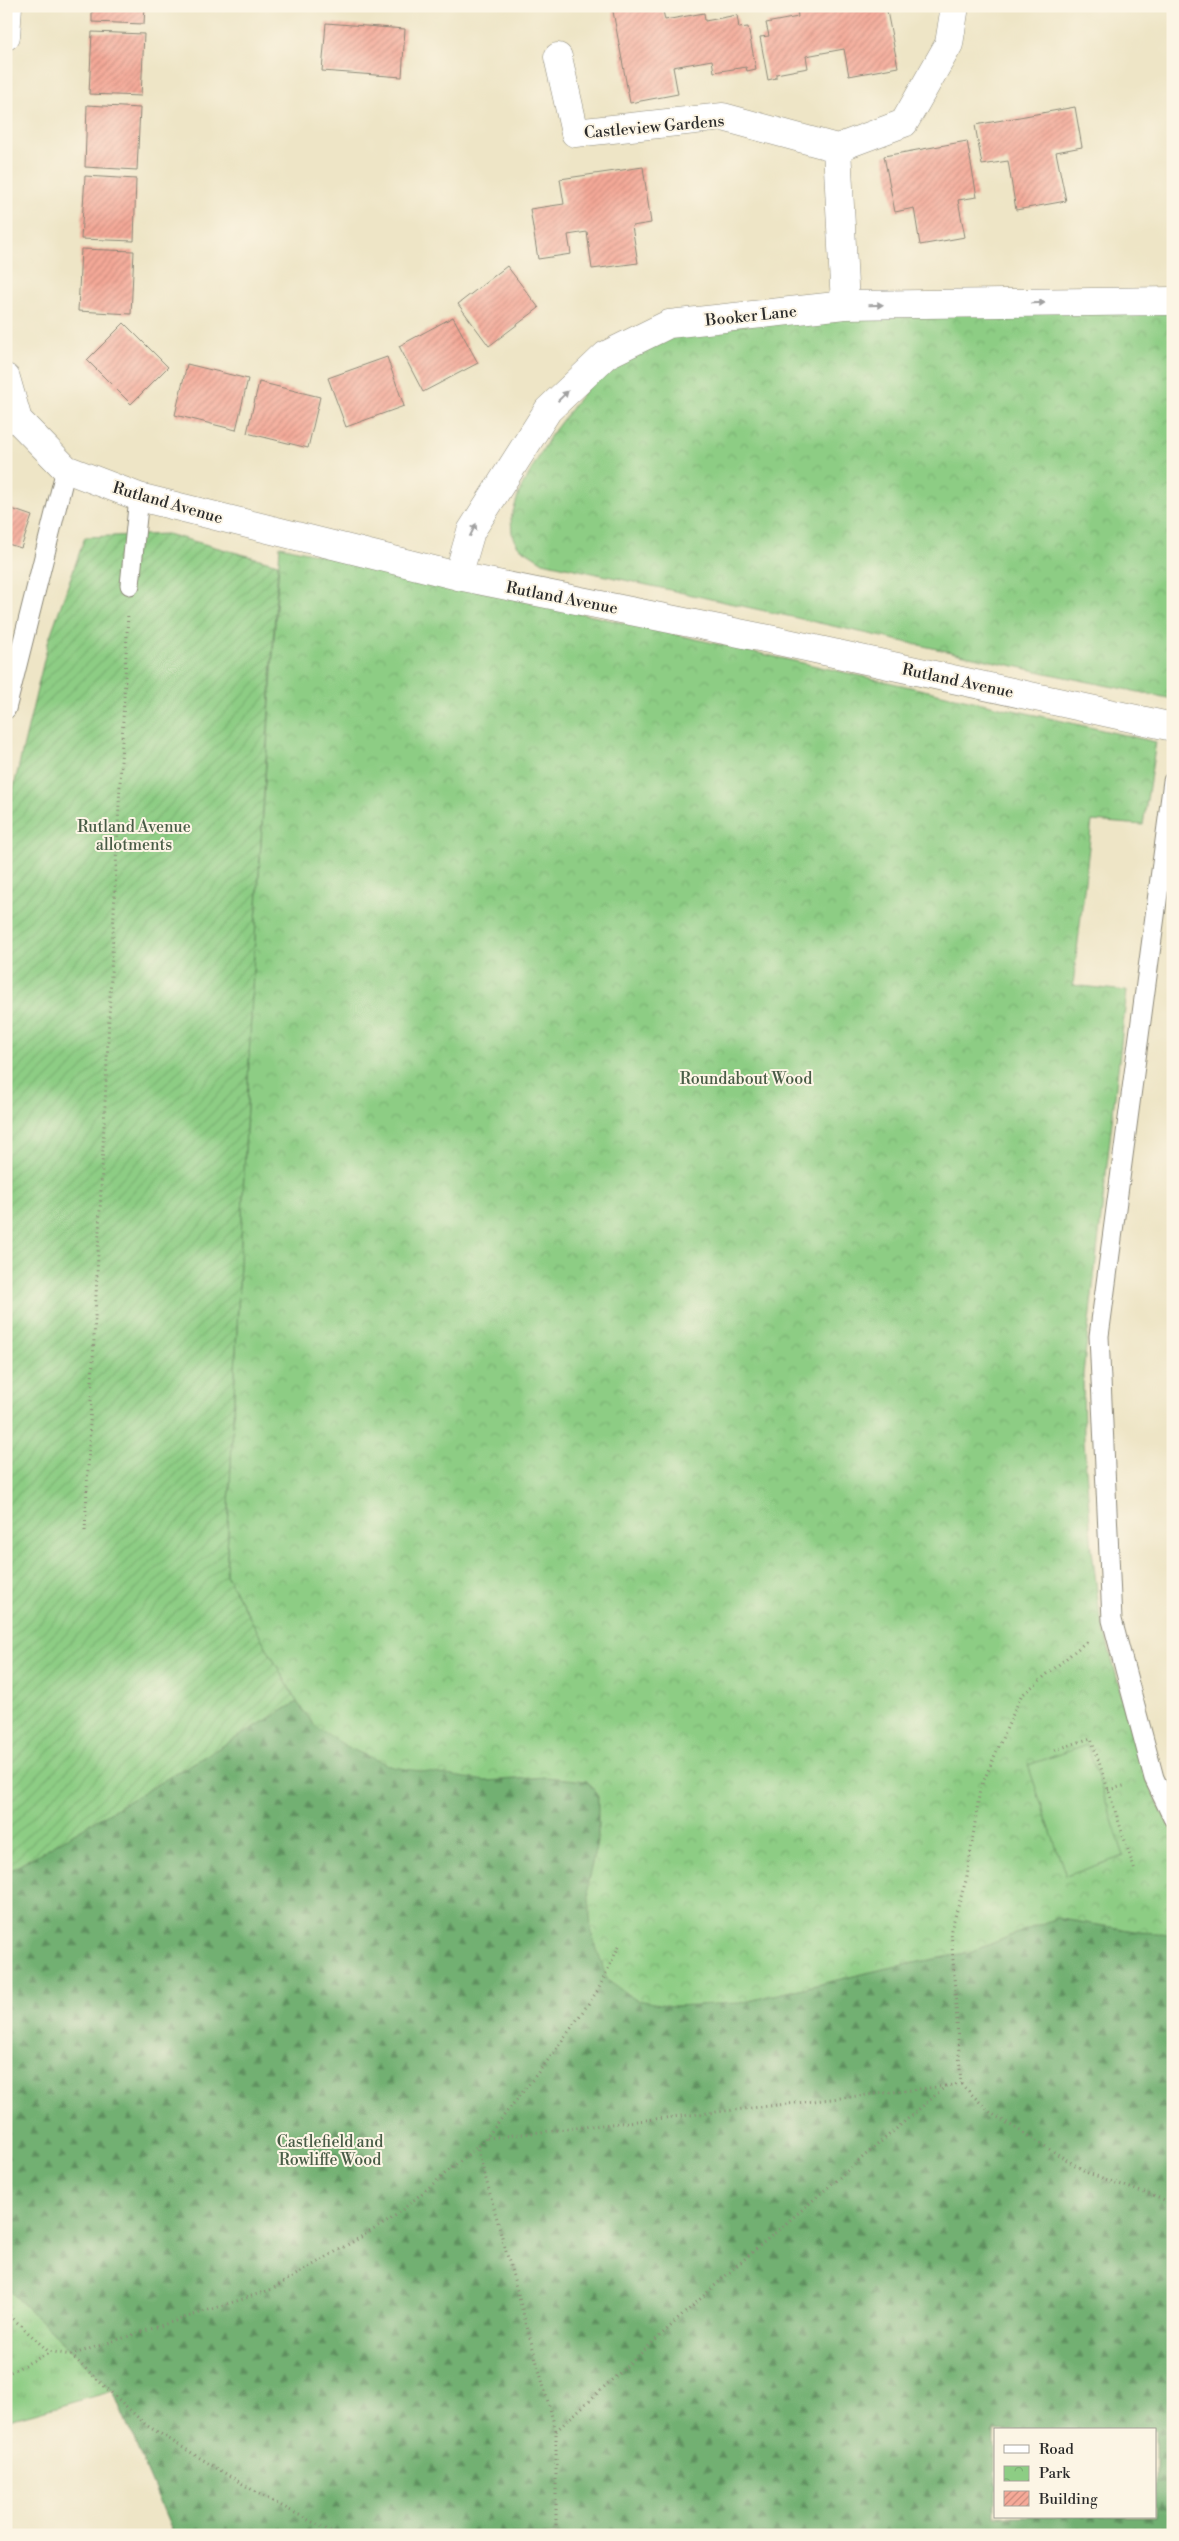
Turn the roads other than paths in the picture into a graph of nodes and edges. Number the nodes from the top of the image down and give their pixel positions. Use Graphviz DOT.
graph roads {
  1 [pos="8,6"];
  2 [pos="955,6"];
  3 [pos="6,36"];
  4 [pos="558,57"];
  5 [pos="837,148"];
  6 [pos="1173,301"];
  7 [pos="845,305"];
  8 [pos="6,378"];
  9 [pos="66,469"];
  10 [pos="139,497"];
  11 [pos="458,576"];
  12 [pos="130,585"];
  13 [pos="6,709"];
  14 [pos="1173,726"];
  15 [pos="1173,781"];
  16 [pos="1173,1818"];
  1 -- 3 [label="street"];
  2 -- 5 [label="street"];
  4 -- 5 [label="street, Castleview Gardens"];
  5 -- 7 [label="street"];
  7 -- 6 [label="street, Booker Lane, one-way"];
  11 -- 7 [label="street, Booker Lane, one-way"];
  8 -- 9 [label="street, Rutland Avenue"];
  9 -- 10 [label="street, Rutland Avenue"];
  9 -- 13 [label="lane"];
  10 -- 11 [label="street, Rutland Avenue"];
  10 -- 12 [label="lane"];
  11 -- 14 [label="street, Rutland Avenue"];
  15 -- 16 [label="lane"];
}
